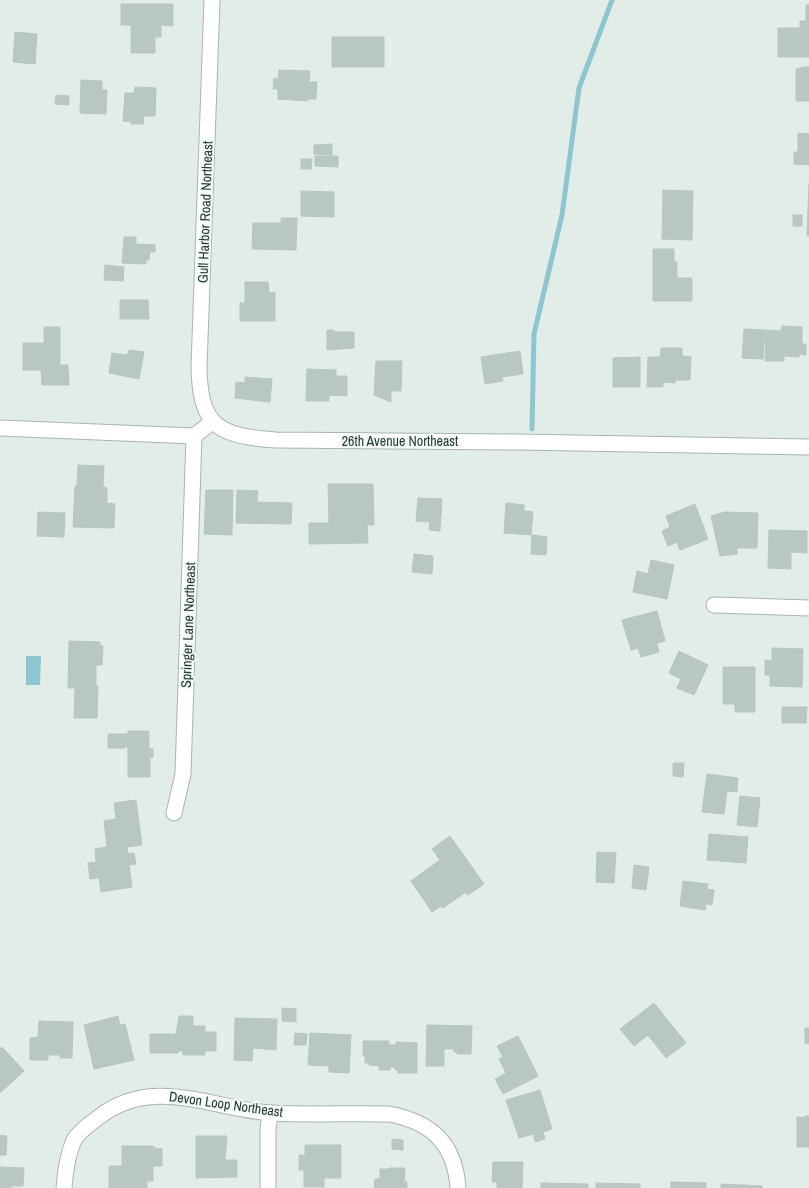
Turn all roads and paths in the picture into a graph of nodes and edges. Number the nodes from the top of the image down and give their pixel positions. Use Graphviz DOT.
graph roads {
  1 [pos="212,0"];
  2 [pos="212,422"];
  3 [pos="0,428"];
  4 [pos="194,436"];
  5 [pos="809,447"];
  6 [pos="714,606"];
  7 [pos="809,608"];
  8 [pos="174,813"];
  9 [pos="270,1113"];
  10 [pos="64,1188"];
  11 [pos="268,1188"];
  12 [pos="458,1188"];
  1 -- 2 [label="street, Gull Harbor Road Northeast"];
  2 -- 4 [label="street"];
  2 -- 5 [label="street, 26th Avenue Northeast"];
  3 -- 4 [label="street"];
  4 -- 8 [label="street, Springer Lane Northeast"];
  6 -- 7 [label="street"];
  9 -- 10 [label="street, Devon Loop Northeast"];
  9 -- 11 [label="street"];
  9 -- 12 [label="street, Devon Loop Northeast"];
}
